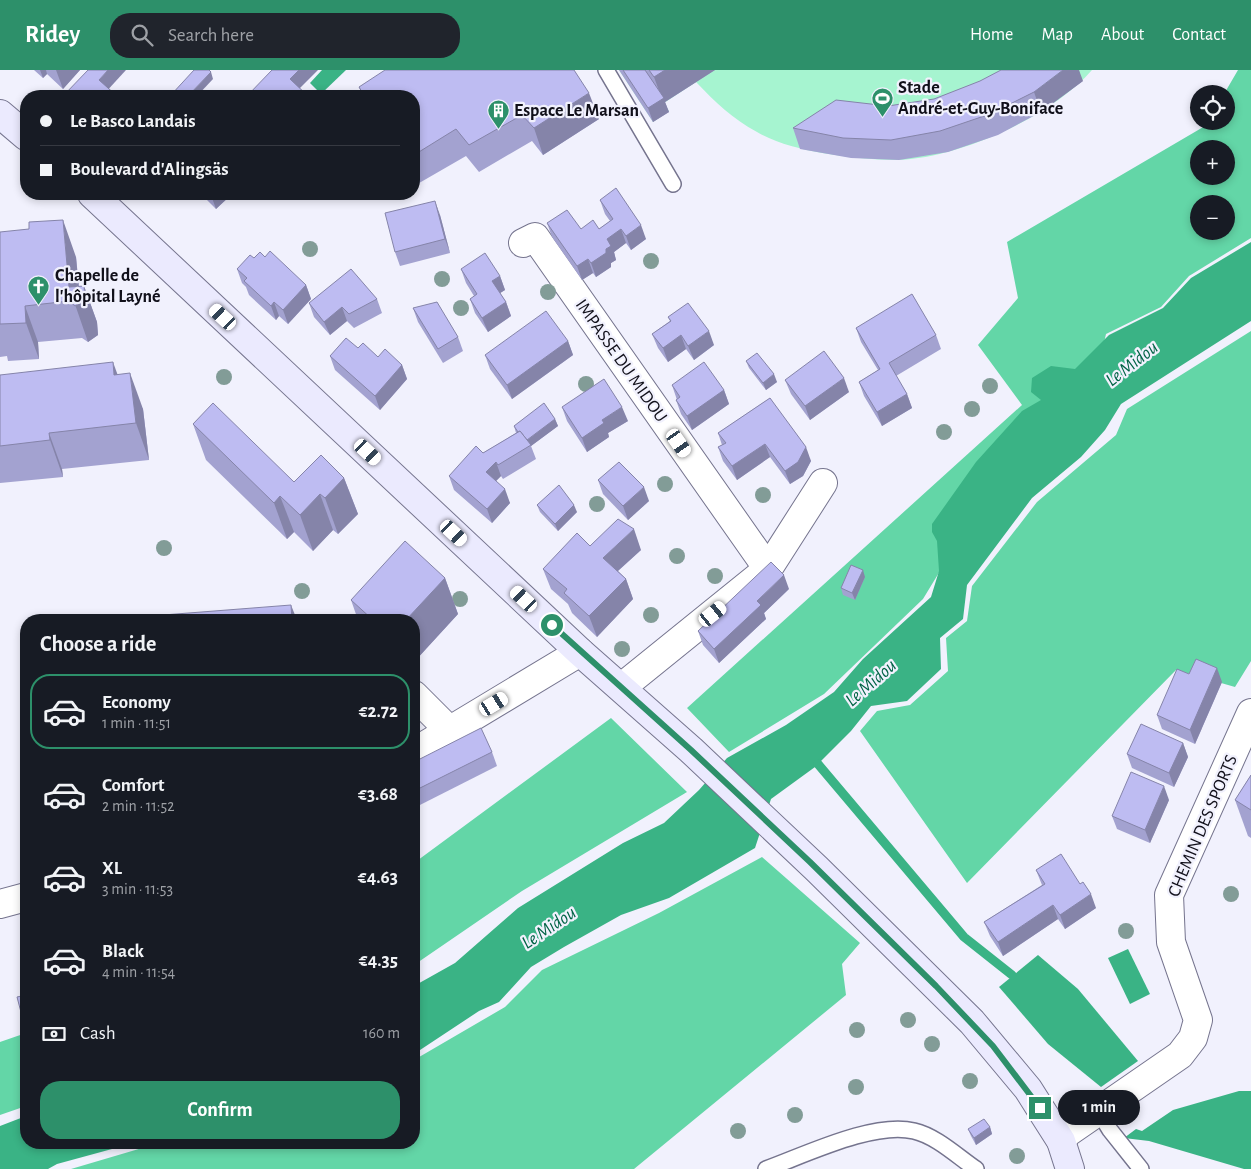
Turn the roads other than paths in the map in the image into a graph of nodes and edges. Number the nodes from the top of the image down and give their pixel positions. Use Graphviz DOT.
graph roads {
  1 [pos="606,70"];
  2 [pos="0,114"];
  3 [pos="20,131"];
  4 [pos="673,184"];
  5 [pos="98,200"];
  6 [pos="522,243"];
  7 [pos="823,483"];
  8 [pos="768,569"];
  9 [pos="580,652"];
  10 [pos="622,688"];
  11 [pos="420,701"];
  12 [pos="1251,713"];
  13 [pos="450,731"];
  14 [pos="1245,744"];
  15 [pos="420,748"];
  16 [pos="20,898"];
  17 [pos="0,904"];
  18 [pos="1104,1108"];
  19 [pos="1061,1142"];
  20 [pos="766,1169"];
  21 [pos="976,1169"];
  22 [pos="1070,1169"];
  23 [pos="1141,1169"];
  1 -- 4 [label="lane"];
  2 -- 3 [label="main road"];
  5 -- 9 [label="main road"];
  6 -- 8 [label="street, IMPASSE DU MIDOU"];
  7 -- 8 [label="street"];
  8 -- 10 [label="street"];
  9 -- 10 [label="main road"];
  9 -- 13 [label="street"];
  10 -- 19 [label="main road"];
  11 -- 13 [label="street"];
  12 -- 14 [label="street, CHEMIN DES SPORTS"];
  13 -- 15 [label="street"];
  14 -- 18 [label="street, CHEMIN DES SPORTS"];
  16 -- 17 [label="street"];
  18 -- 19 [label="street, CHEMIN DES SPORTS"];
  18 -- 23 [label="lane"];
  19 -- 22 [label="main road"];
  20 -- 21 [label="lane"];
}
